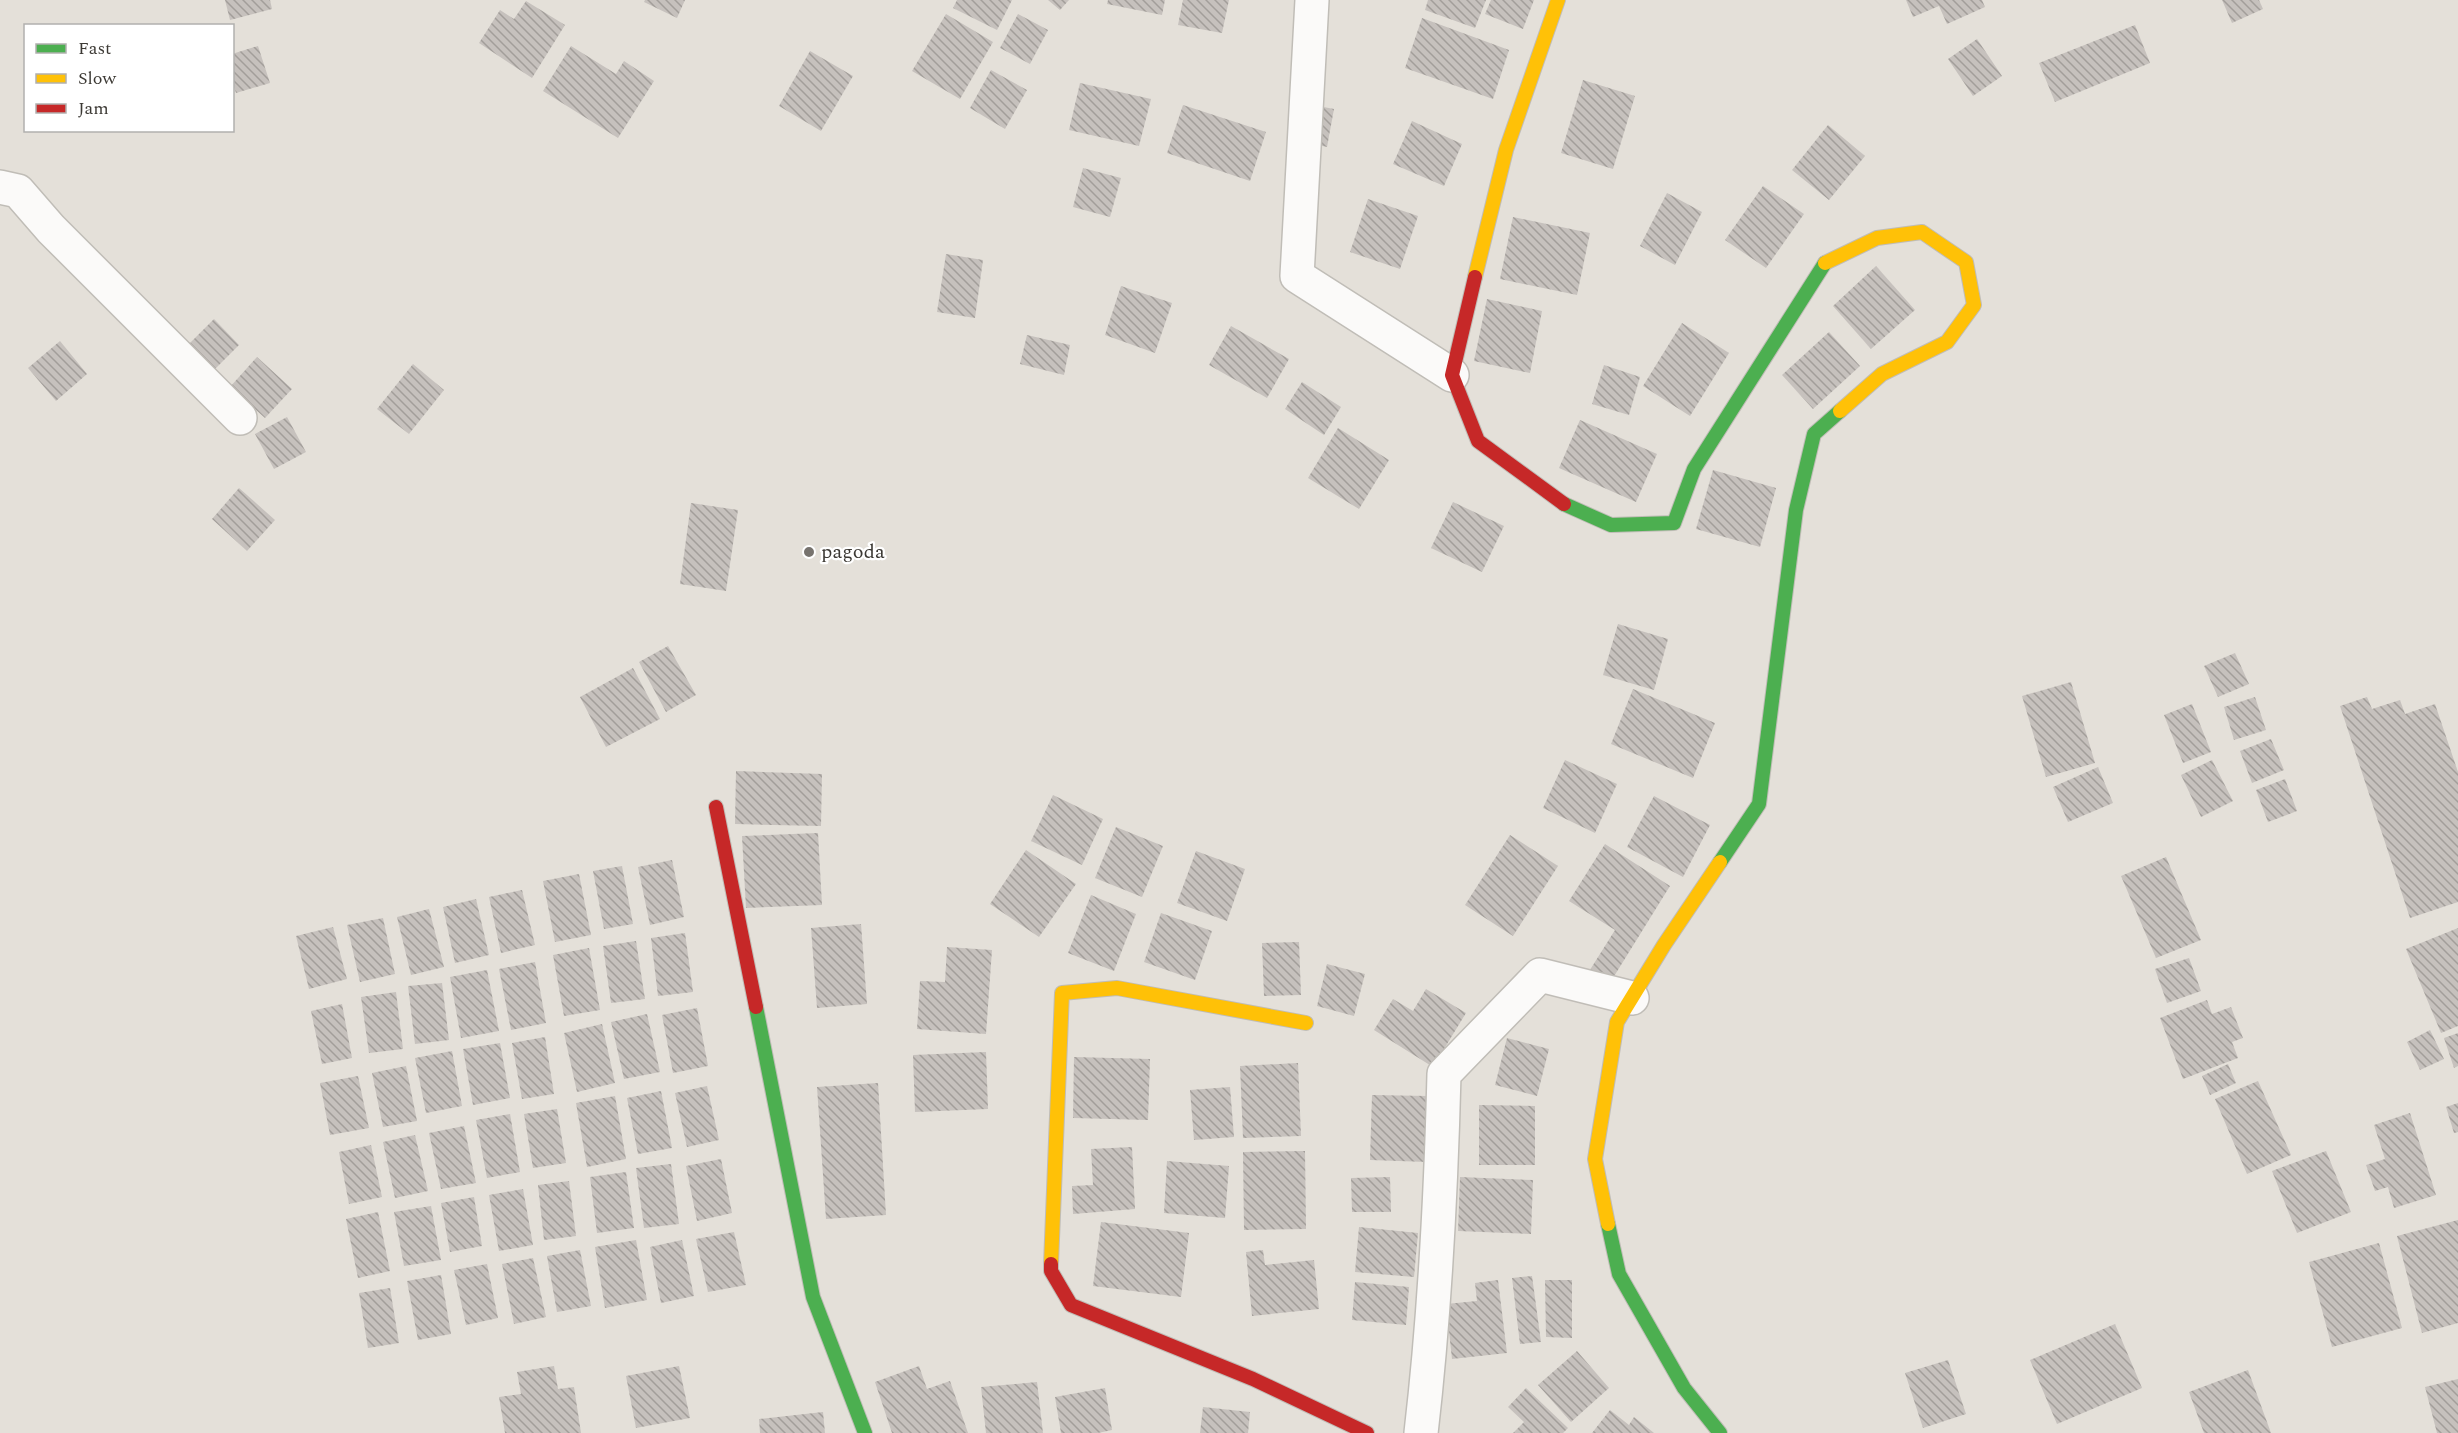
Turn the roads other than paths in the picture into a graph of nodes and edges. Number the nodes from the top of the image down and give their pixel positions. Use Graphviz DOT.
graph roads {
  1 [pos="1312,0"];
  2 [pos="1558,0"];
  3 [pos="0,187"];
  4 [pos="1452,375"];
  5 [pos="240,418"];
  6 [pos="716,807"];
  7 [pos="1632,998"];
  8 [pos="1306,1023"];
  9 [pos="865,1433"];
  10 [pos="1367,1433"];
  11 [pos="1420,1433"];
  12 [pos="1720,1433"];
  1 -- 4 [label="street"];
  2 -- 4 [label="street"];
  3 -- 5 [label="street"];
  4 -- 7 [label="street"];
  6 -- 9 [label="street"];
  7 -- 11 [label="street"];
  7 -- 12 [label="street"];
  8 -- 10 [label="street"];
}
